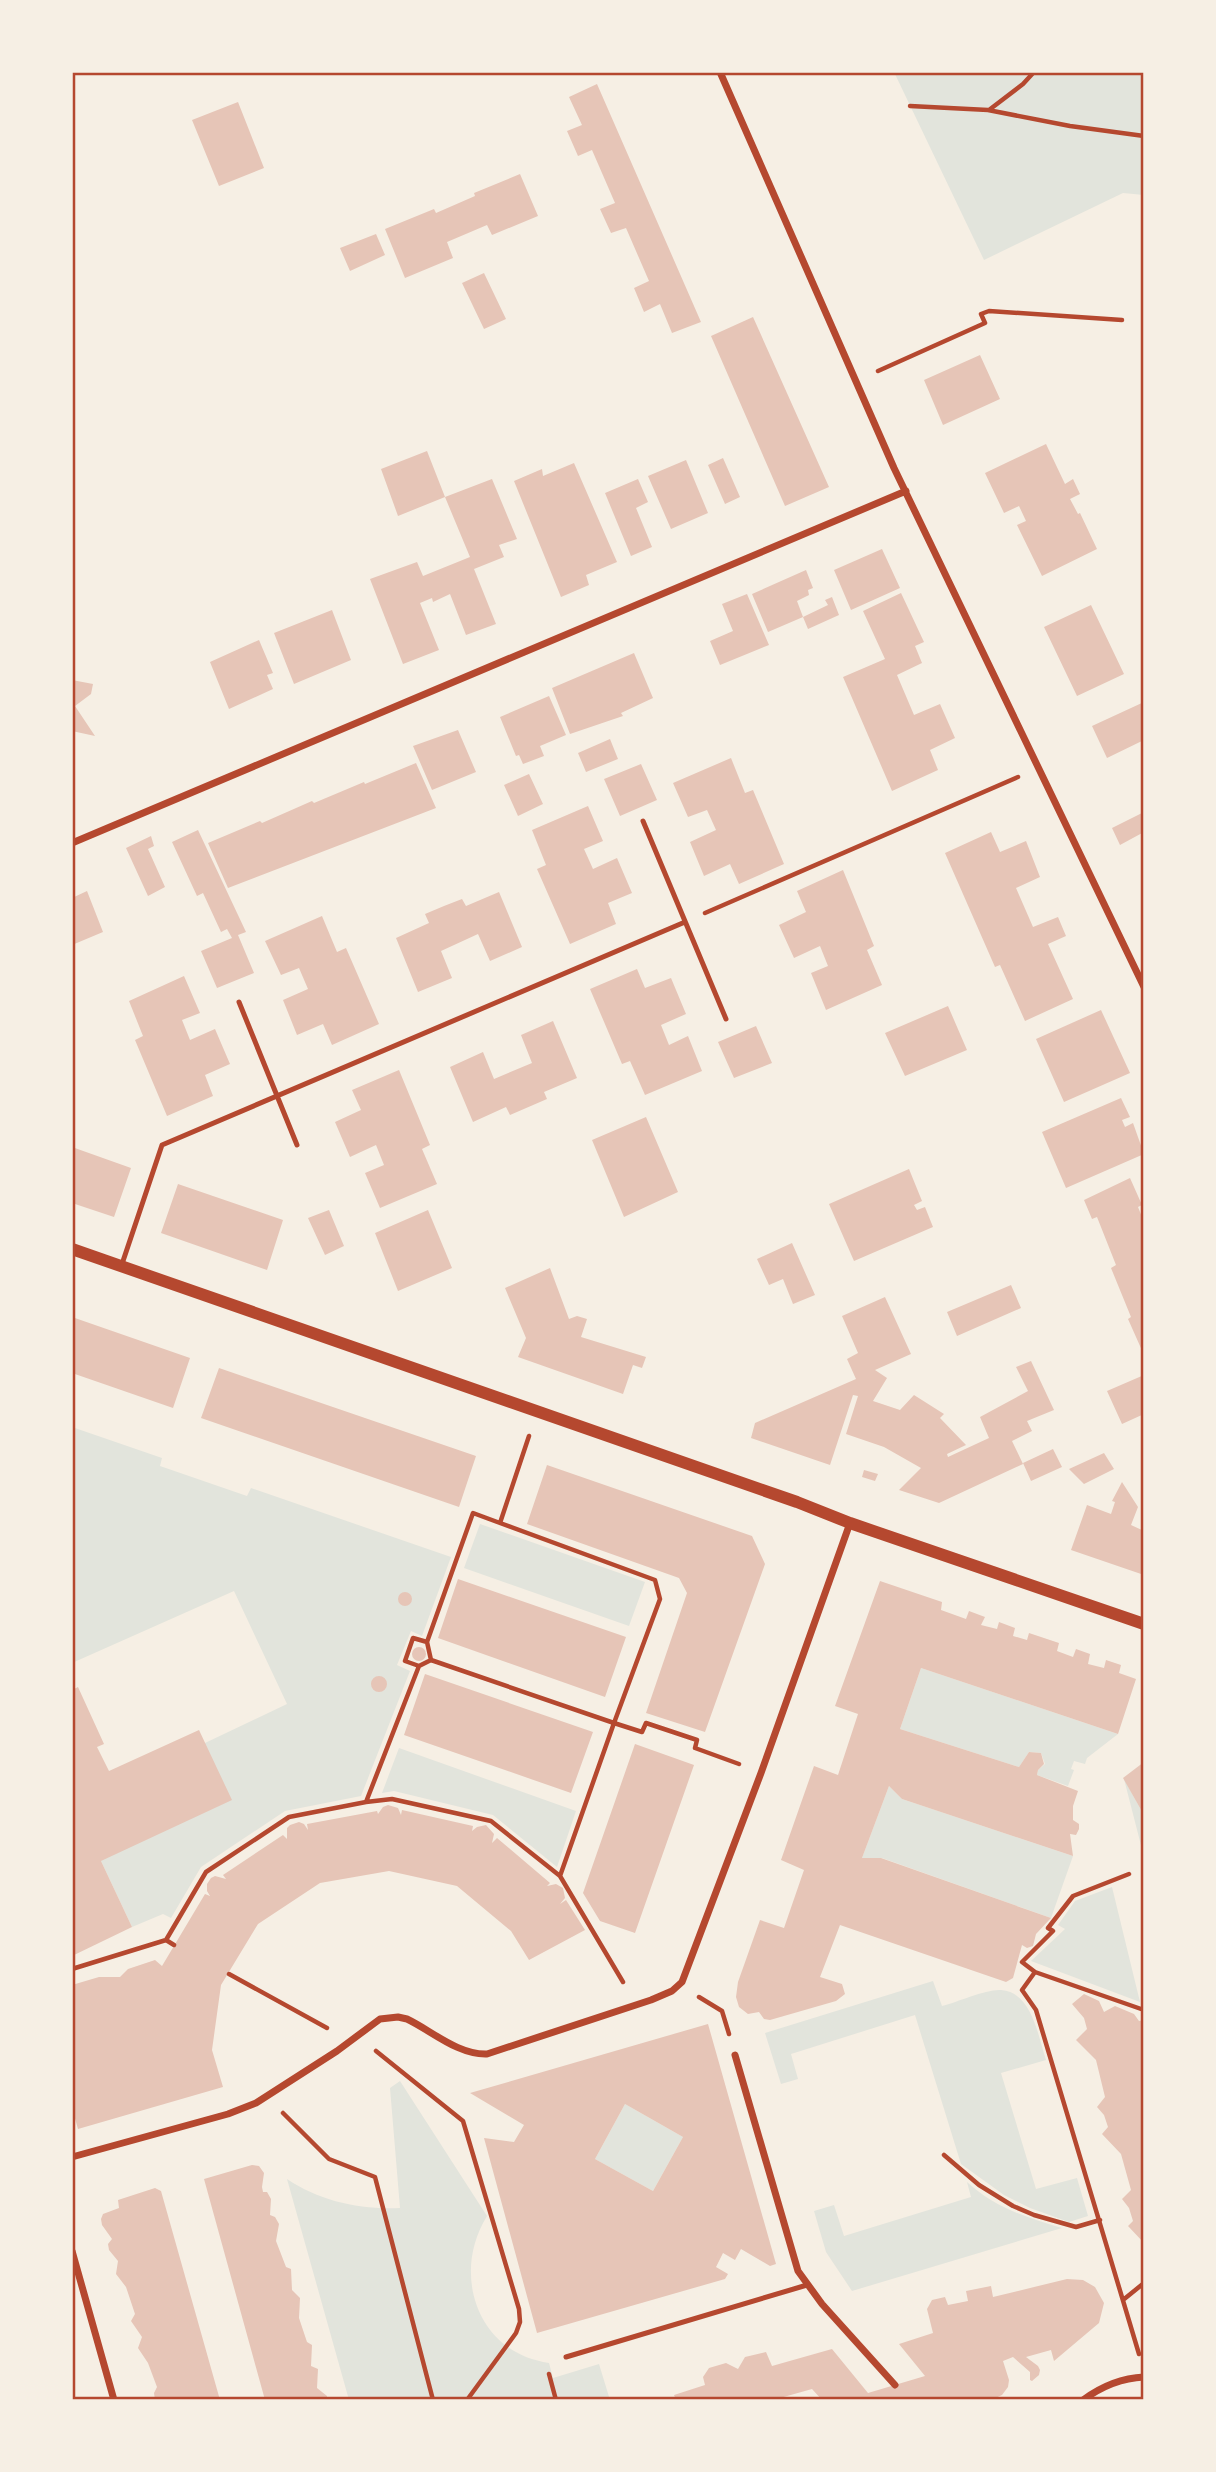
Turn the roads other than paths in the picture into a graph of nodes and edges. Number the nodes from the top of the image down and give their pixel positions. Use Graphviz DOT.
graph roads {
  1 [pos="720,72"];
  2 [pos="906,491"];
  3 [pos="643,821"];
  4 [pos="72,844"];
  5 [pos="685,922"];
  6 [pos="1144,988"];
  7 [pos="239,1002"];
  8 [pos="726,1019"];
  9 [pos="277,1096"];
  10 [pos="297,1145"];
  11 [pos="72,1249"];
  12 [pos="121,1267"];
  13 [pos="850,1523"];
  14 [pos="1144,1623"];
  15 [pos="735,2055"];
  16 [pos="72,2157"];
  17 [pos="72,2251"];
  18 [pos="807,2285"];
  19 [pos="566,2357"];
  20 [pos="1144,2377"];
  21 [pos="895,2385"];
  22 [pos="114,2400"];
  23 [pos="1083,2400"];
  1 -- 2 [label="street"];
  2 -- 4 [label="street"];
  2 -- 6 [label="street"];
  3 -- 5 [label="lane"];
  5 -- 8 [label="lane"];
  5 -- 9 [label="lane"];
  7 -- 9 [label="lane"];
  9 -- 10 [label="lane"];
  9 -- 12 [label="lane"];
  11 -- 12 [label="street"];
  12 -- 13 [label="street"];
  13 -- 14 [label="street"];
  13 -- 16 [label="street"];
  15 -- 18 [label="street"];
  17 -- 22 [label="street"];
  18 -- 19 [label="lane"];
  18 -- 21 [label="street"];
  20 -- 23 [label="street"];
}
